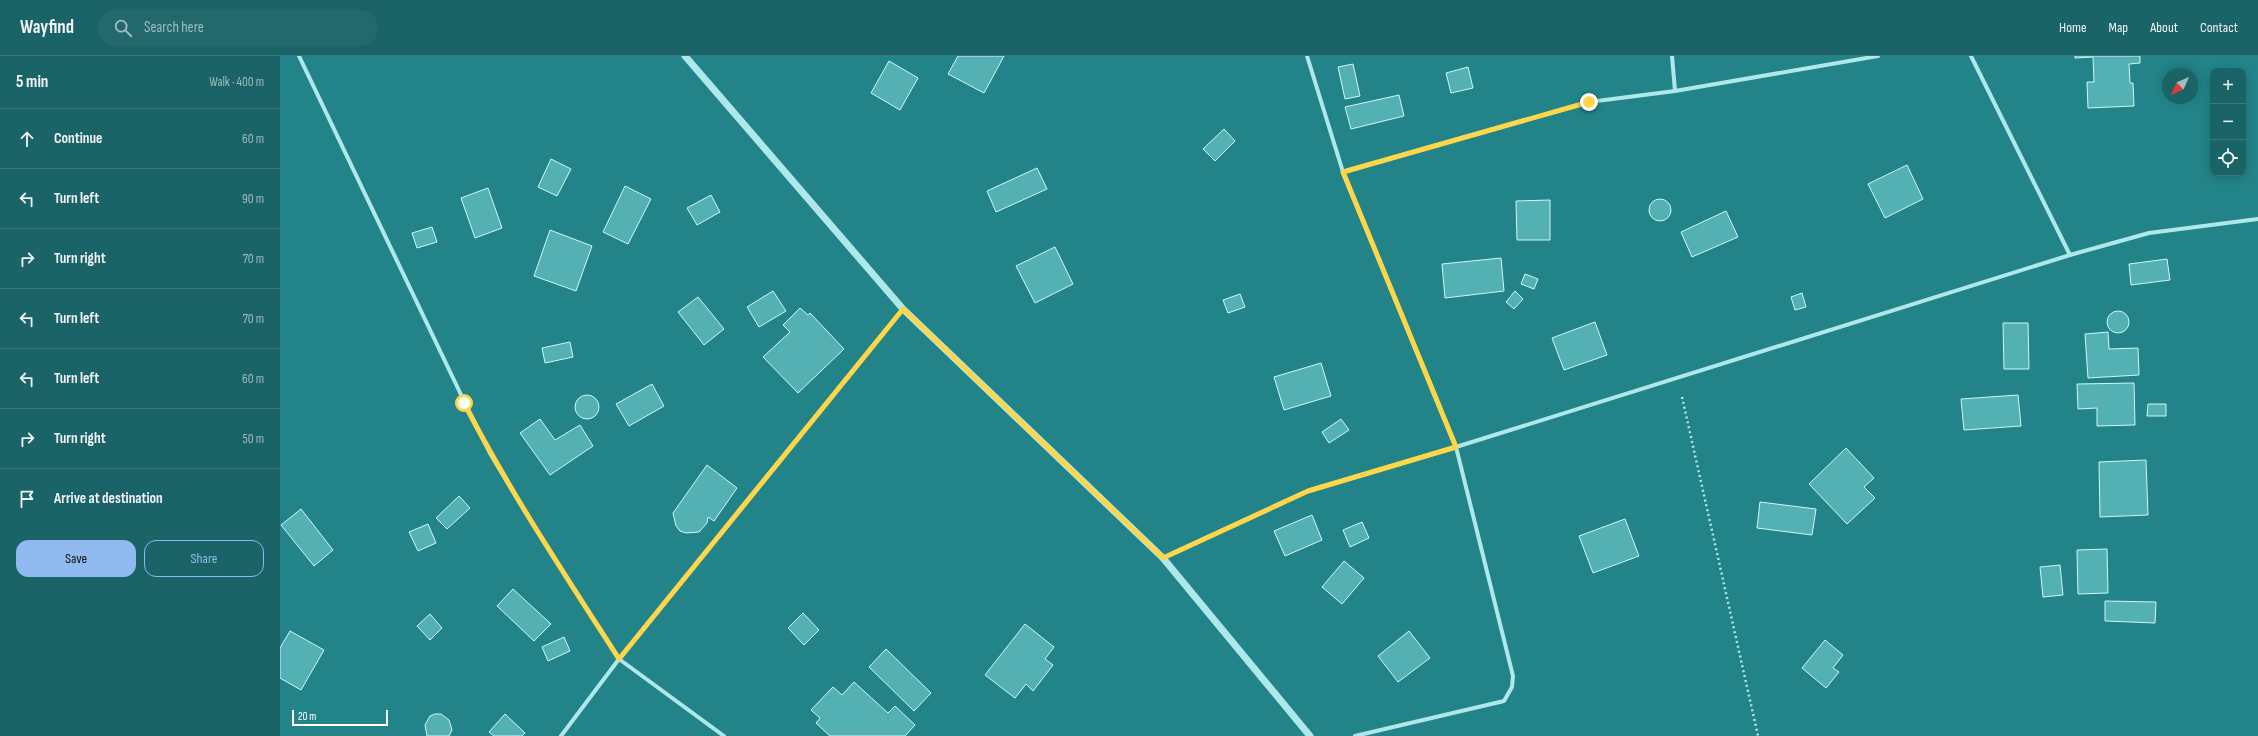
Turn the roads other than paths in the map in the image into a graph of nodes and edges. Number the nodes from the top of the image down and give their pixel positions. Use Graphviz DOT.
graph roads {
  1 [pos="299,56"];
  2 [pos="685,56"];
  3 [pos="1307,56"];
  4 [pos="1672,56"];
  5 [pos="1878,56"];
  6 [pos="1972,56"];
  7 [pos="1675,91"];
  8 [pos="1343,172"];
  9 [pos="2258,219"];
  10 [pos="2070,255"];
  11 [pos="903,309"];
  12 [pos="1456,447"];
  13 [pos="1163,558"];
  14 [pos="619,659"];
  15 [pos="561,736"];
  16 [pos="724,736"];
  17 [pos="1310,736"];
  18 [pos="1355,736"];
  1 -- 14 [label="street"];
  2 -- 11 [label="street"];
  3 -- 8 [label="street"];
  4 -- 7 [label="street"];
  5 -- 7 [label="street"];
  6 -- 10 [label="street"];
  7 -- 8 [label="street"];
  8 -- 12 [label="street"];
  9 -- 10 [label="street"];
  10 -- 12 [label="street"];
  11 -- 13 [label="street"];
  11 -- 14 [label="street"];
  12 -- 13 [label="street"];
  12 -- 18 [label="street"];
  13 -- 17 [label="street"];
  14 -- 15 [label="street"];
  14 -- 16 [label="street"];
}
